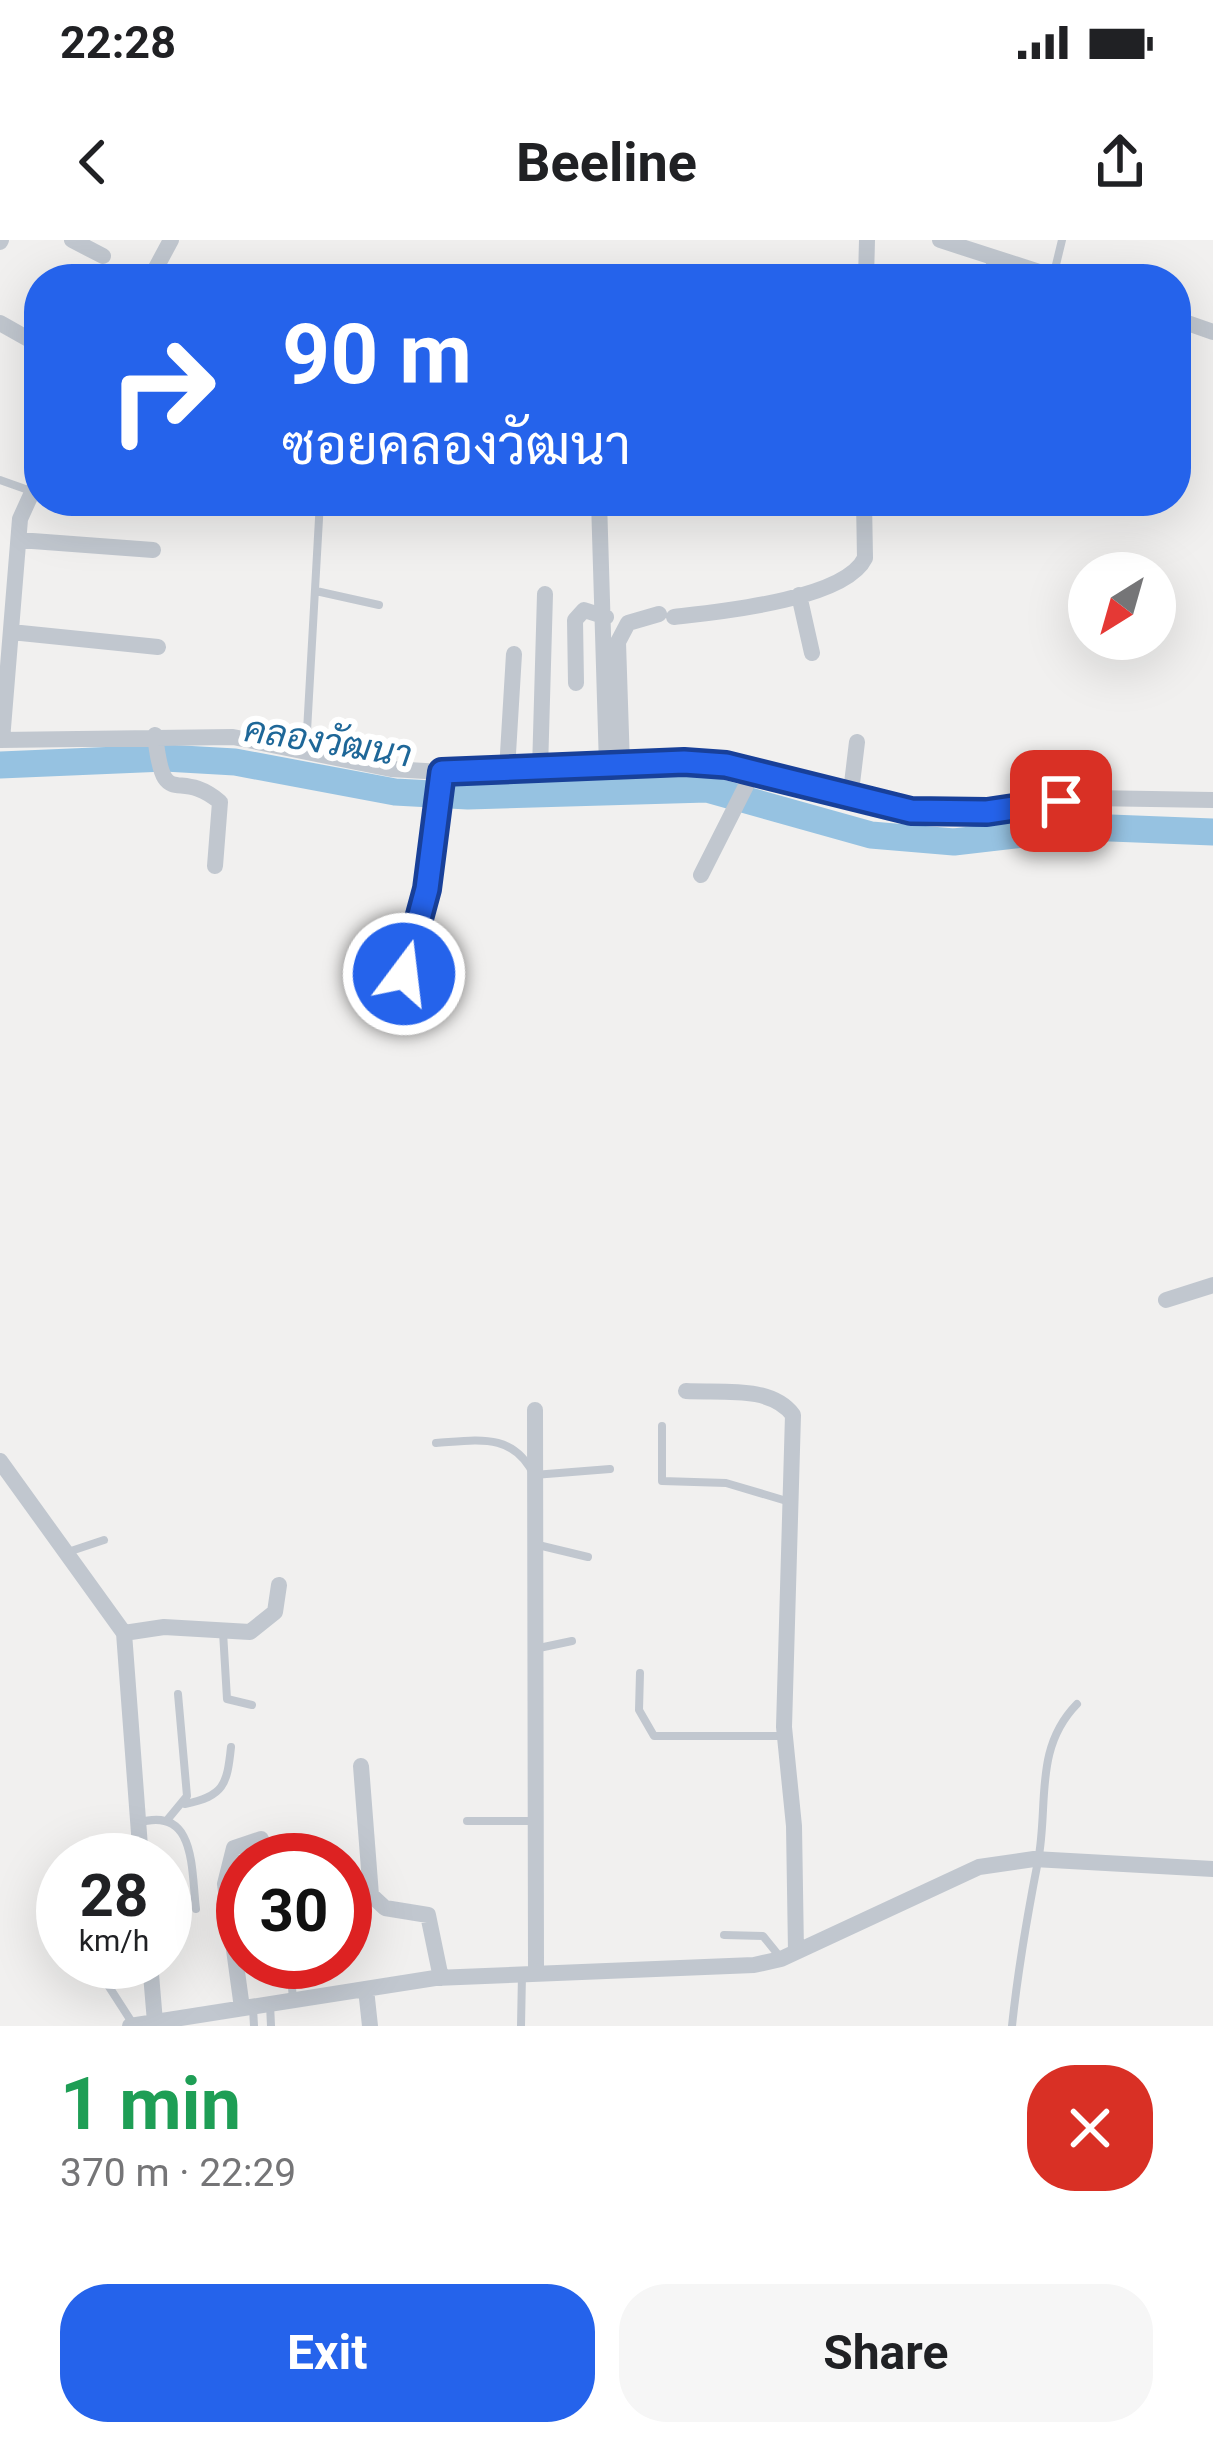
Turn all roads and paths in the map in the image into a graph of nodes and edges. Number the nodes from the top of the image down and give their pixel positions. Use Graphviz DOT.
graph roads {
  1 [pos="72,240"];
  2 [pos="940,240"];
  3 [pos="103,256"];
  4 [pos="982,264"];
  5 [pos="26,516"];
  6 [pos="319,516"];
  7 [pos="600,516"];
  8 [pos="863,516"];
  9 [pos="19,540"];
  10 [pos="153,550"];
  11 [pos="315,590"];
  12 [pos="545,595"];
  13 [pos="799,595"];
  14 [pos="379,604"];
  15 [pos="606,617"];
  16 [pos="11,632"];
  17 [pos="158,647"];
  18 [pos="812,653"];
  19 [pos="514,654"];
  20 [pos="576,683"];
  21 [pos="1,740"];
  22 [pos="156,742"];
  23 [pos="857,742"];
  24 [pos="306,750"];
  25 [pos="614,765"];
  26 [pos="507,770"];
  27 [pos="540,770"];
  28 [pos="752,777"];
  29 [pos="441,779"];
  30 [pos="850,800"];
  31 [pos="1213,800"];
  32 [pos="215,866"];
  33 [pos="701,875"];
  34 [pos="404,974"];
  35 [pos="1213,1286"];
  36 [pos="1166,1300"];
  37 [pos="686,1391"];
  38 [pos="535,1410"];
  39 [pos="662,1426"];
  40 [pos="436,1443"];
  41 [pos="0,1461"];
  42 [pos="610,1469"];
  43 [pos="533,1475"];
  44 [pos="792,1502"];
  45 [pos="104,1540"];
  46 [pos="533,1545"];
  47 [pos="68,1552"];
  48 [pos="588,1557"];
  49 [pos="279,1585"];
  50 [pos="223,1632"];
  51 [pos="124,1633"];
  52 [pos="572,1641"];
  53 [pos="533,1650"];
  54 [pos="640,1673"];
  55 [pos="178,1694"];
  56 [pos="1077,1704"];
  57 [pos="252,1705"];
  58 [pos="785,1736"];
  59 [pos="231,1748"];
  60 [pos="361,1766"];
  61 [pos="185,1804"];
  62 [pos="168,1819"];
  63 [pos="467,1821"];
  64 [pos="533,1821"];
  65 [pos="138,1823"];
  66 [pos="139,1833"];
  67 [pos="1039,1859"];
  68 [pos="1213,1869"];
  69 [pos="196,1909"];
  70 [pos="724,1935"];
  71 [pos="789,1955"];
  72 [pos="529,1972"];
  73 [pos="442,1978"];
  74 [pos="372,1988"];
  75 [pos="110,1989"];
  76 [pos="152,1989"];
  77 [pos="292,1989"];
  78 [pos="366,1989"];
  79 [pos="293,2000"];
  80 [pos="255,2011"];
  81 [pos="155,2021"];
  82 [pos="132,2026"];
  83 [pos="271,2026"];
  84 [pos="370,2026"];
  85 [pos="521,2026"];
  86 [pos="1012,2026"];
  1 -- 3 [label="street"];
  2 -- 4 [label="street"];
  5 -- 9 [label="street"];
  6 -- 11 [label="lane"];
  7 -- 15 [label="street"];
  8 -- 13 [label="street"];
  9 -- 10 [label="street"];
  9 -- 16 [label="street"];
  11 -- 14 [label="lane"];
  11 -- 24 [label="lane"];
  12 -- 27 [label="street"];
  13 -- 18 [label="street"];
  13 -- 25 [label="street"];
  15 -- 20 [label="street"];
  15 -- 25 [label="street"];
  16 -- 17 [label="street"];
  16 -- 21 [label="street"];
  19 -- 26 [label="street"];
  21 -- 22 [label="street"];
  22 -- 24 [label="street"];
  22 -- 32 [label="street"];
  23 -- 30 [label="street"];
  24 -- 29 [label="street"];
  25 -- 27 [label="street"];
  25 -- 28 [label="street"];
  26 -- 27 [label="street"];
  26 -- 29 [label="street"];
  28 -- 30 [label="street"];
  28 -- 33 [label="street"];
  29 -- 34 [label="street"];
  30 -- 31 [label="street"];
  35 -- 36 [label="street"];
  37 -- 44 [label="street"];
  38 -- 43 [label="street"];
  39 -- 44 [label="lane"];
  40 -- 43 [label="lane"];
  41 -- 47 [label="street"];
  42 -- 43 [label="lane"];
  43 -- 46 [label="street"];
  44 -- 58 [label="street"];
  45 -- 47 [label="lane"];
  46 -- 48 [label="lane"];
  46 -- 53 [label="street"];
  47 -- 51 [label="street"];
  49 -- 50 [label="street"];
  50 -- 51 [label="street"];
  50 -- 57 [label="lane"];
  51 -- 65 [label="street"];
  52 -- 53 [label="lane"];
  53 -- 64 [label="street"];
  54 -- 58 [label="lane"];
  55 -- 61 [label="lane"];
  56 -- 67 [label="lane"];
  58 -- 71 [label="street"];
  59 -- 61 [label="lane"];
  60 -- 73 [label="street"];
  61 -- 62 [label="lane"];
  62 -- 65 [label="lane"];
  62 -- 69 [label="lane"];
  63 -- 64 [label="lane"];
  64 -- 72 [label="street"];
  65 -- 66 [label="street"];
  67 -- 68 [label="street"];
  67 -- 71 [label="street"];
  67 -- 86 [label="lane"];
  70 -- 71 [label="lane"];
  71 -- 72 [label="street"];
  72 -- 73 [label="street"];
  72 -- 85 [label="lane"];
  73 -- 74 [label="street"];
  75 -- 82 [label="lane"];
  76 -- 81 [label="street"];
  77 -- 79 [label="lane"];
  78 -- 79 [label="street"];
  78 -- 84 [label="street"];
  79 -- 80 [label="street"];
  80 -- 81 [label="street"];
  80 -- 83 [label="lane"];
  81 -- 82 [label="street"];
}
